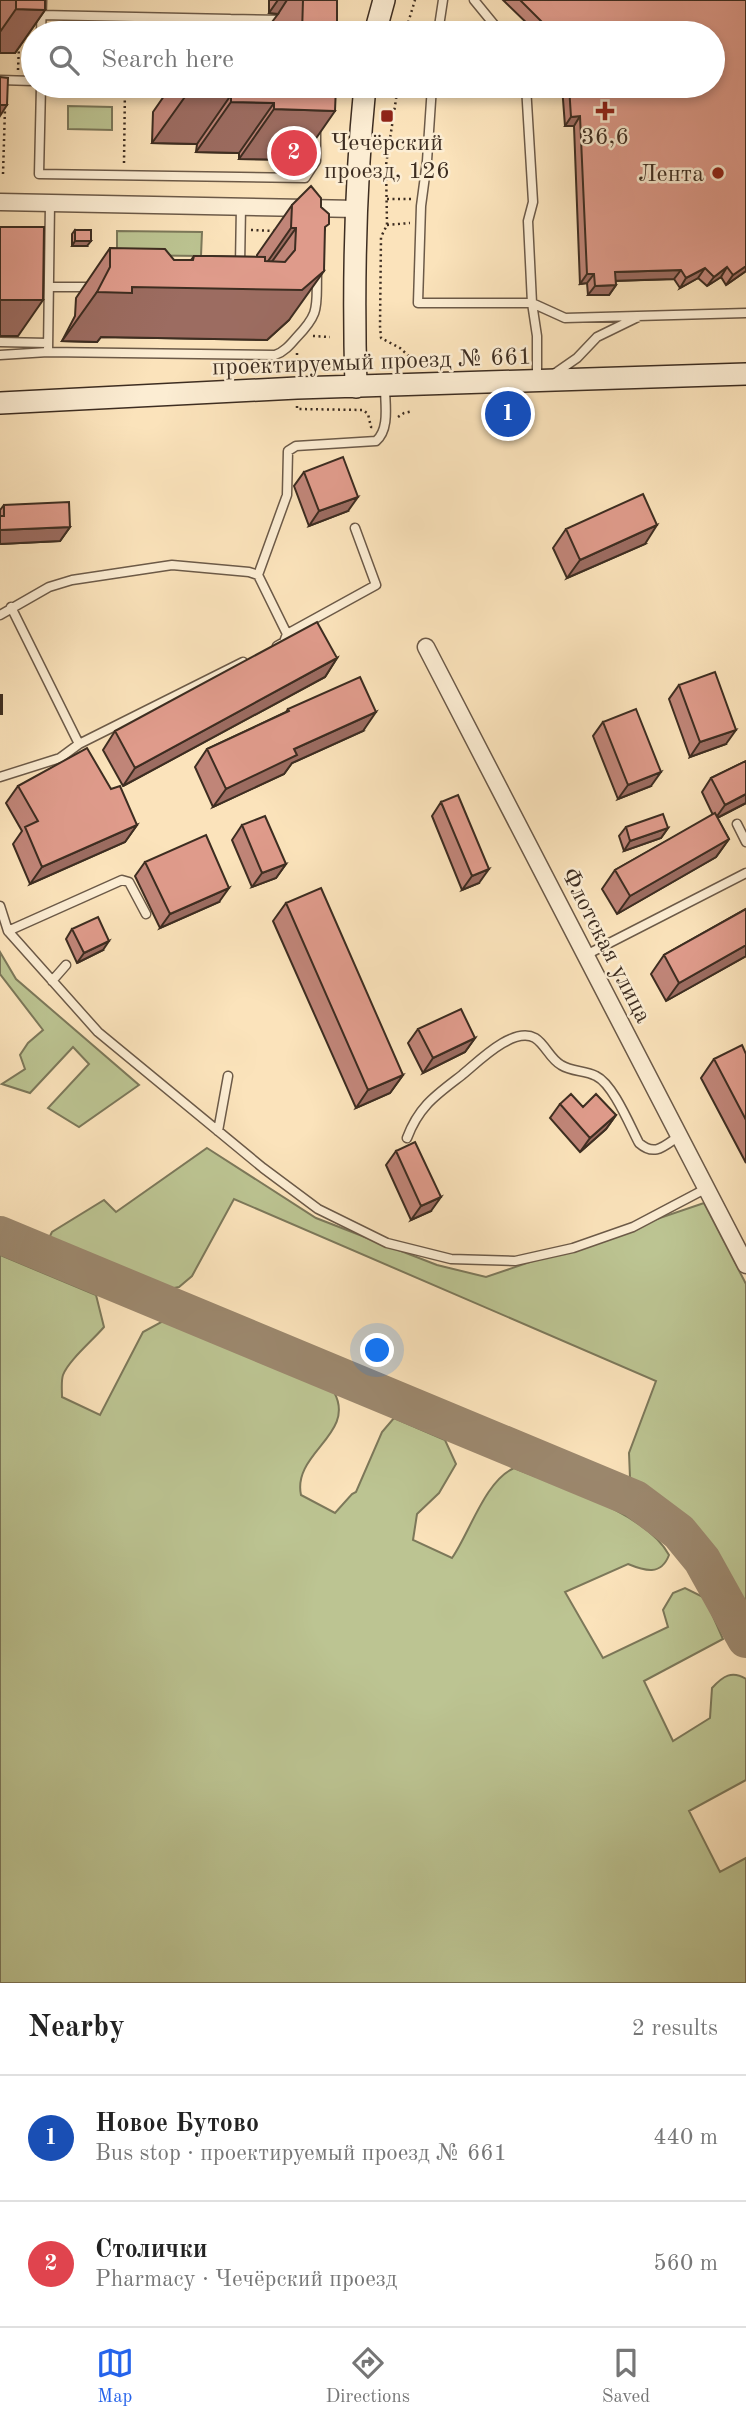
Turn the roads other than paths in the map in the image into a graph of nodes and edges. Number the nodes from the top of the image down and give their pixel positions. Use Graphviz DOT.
graph roads {
  1 [pos="42,0"];
  2 [pos="384,0"];
  3 [pos="443,0"];
  4 [pos="474,0"];
  5 [pos="41,15"];
  6 [pos="230,19"];
  7 [pos="293,20"];
  8 [pos="41,21"];
  9 [pos="378,21"];
  10 [pos="440,21"];
  11 [pos="491,21"];
  12 [pos="3,80"];
  13 [pos="21,81"];
  14 [pos="41,98"];
  15 [pos="364,98"];
  16 [pos="431,98"];
  17 [pos="527,98"];
  18 [pos="317,123"];
  19 [pos="0,202"];
  20 [pos="50,203"];
  21 [pos="241,206"];
  22 [pos="357,209"];
  23 [pos="317,258"];
  24 [pos="239,275"];
  25 [pos="49,286"];
  26 [pos="101,288"];
  27 [pos="532,303"];
  28 [pos="746,313"];
  29 [pos="641,316"];
  30 [pos="0,342"];
  31 [pos="48,347"];
  32 [pos="0,355"];
  33 [pos="746,374"];
  34 [pos="541,381"];
  35 [pos="385,385"];
  36 [pos="356,387"];
  37 [pos="0,403"];
  38 [pos="355,528"];
  39 [pos="258,575"];
  40 [pos="10,607"];
  41 [pos="0,615"];
  42 [pos="287,634"];
  43 [pos="426,647"];
  44 [pos="272,648"];
  45 [pos="247,660"];
  46 [pos="79,744"];
  47 [pos="0,777"];
  48 [pos="737,824"];
  49 [pos="746,842"];
  50 [pos="746,873"];
  51 [pos="0,906"];
  52 [pos="146,914"];
  53 [pos="8,931"];
  54 [pos="586,955"];
  55 [pos="66,965"];
  56 [pos="52,981"];
  57 [pos="228,1076"];
  58 [pos="218,1131"];
  59 [pos="680,1136"];
  60 [pos="407,1138"];
  61 [pos="708,1188"];
  62 [pos="746,1265"];
  1 -- 5 [label="lane"];
  2 -- 9 [label="main road"];
  3 -- 10 [label="lane"];
  4 -- 11 [label="lane"];
  5 -- 6 [label="lane"];
  5 -- 8 [label="lane"];
  6 -- 7 [label="lane"];
  12 -- 13 [label="lane"];
  14 -- 18 [label="lane"];
  15 -- 22 [label="main road"];
  16 -- 27 [label="lane"];
  17 -- 27 [label="lane"];
  19 -- 20 [label="street"];
  20 -- 21 [label="street"];
  20 -- 25 [label="lane"];
  21 -- 22 [label="street"];
  21 -- 24 [label="lane"];
  22 -- 36 [label="main road"];
  23 -- 31 [label="lane"];
  25 -- 26 [label="lane"];
  25 -- 31 [label="lane"];
  27 -- 29 [label="lane"];
  27 -- 34 [label="lane"];
  28 -- 29 [label="lane"];
  29 -- 34 [label="lane"];
  30 -- 31 [label="lane"];
  31 -- 32 [label="lane"];
  33 -- 34 [label="main road, проектируемый проезд № 661"];
  34 -- 35 [label="main road, проектируемый проезд № 661"];
  35 -- 36 [label="main road, проектируемый проезд № 661"];
  35 -- 39 [label="lane"];
  36 -- 37 [label="main road, проектируемый проезд № 661"];
  38 -- 42 [label="lane"];
  39 -- 40 [label="lane"];
  39 -- 42 [label="lane"];
  40 -- 41 [label="lane"];
  40 -- 46 [label="lane"];
  42 -- 44 [label="lane"];
  43 -- 54 [label="street, Флотская улица"];
  45 -- 46 [label="lane"];
  46 -- 47 [label="lane"];
  48 -- 49 [label="lane"];
  50 -- 54 [label="lane"];
  51 -- 53 [label="lane"];
  52 -- 53 [label="lane"];
  53 -- 56 [label="lane"];
  54 -- 59 [label="street, Флотская улица"];
  55 -- 56 [label="lane"];
  56 -- 58 [label="lane"];
  57 -- 58 [label="lane"];
  58 -- 61 [label="lane"];
  59 -- 60 [label="lane"];
  59 -- 61 [label="street, Флотская улица"];
  61 -- 62 [label="street, Флотская улица"];
}
